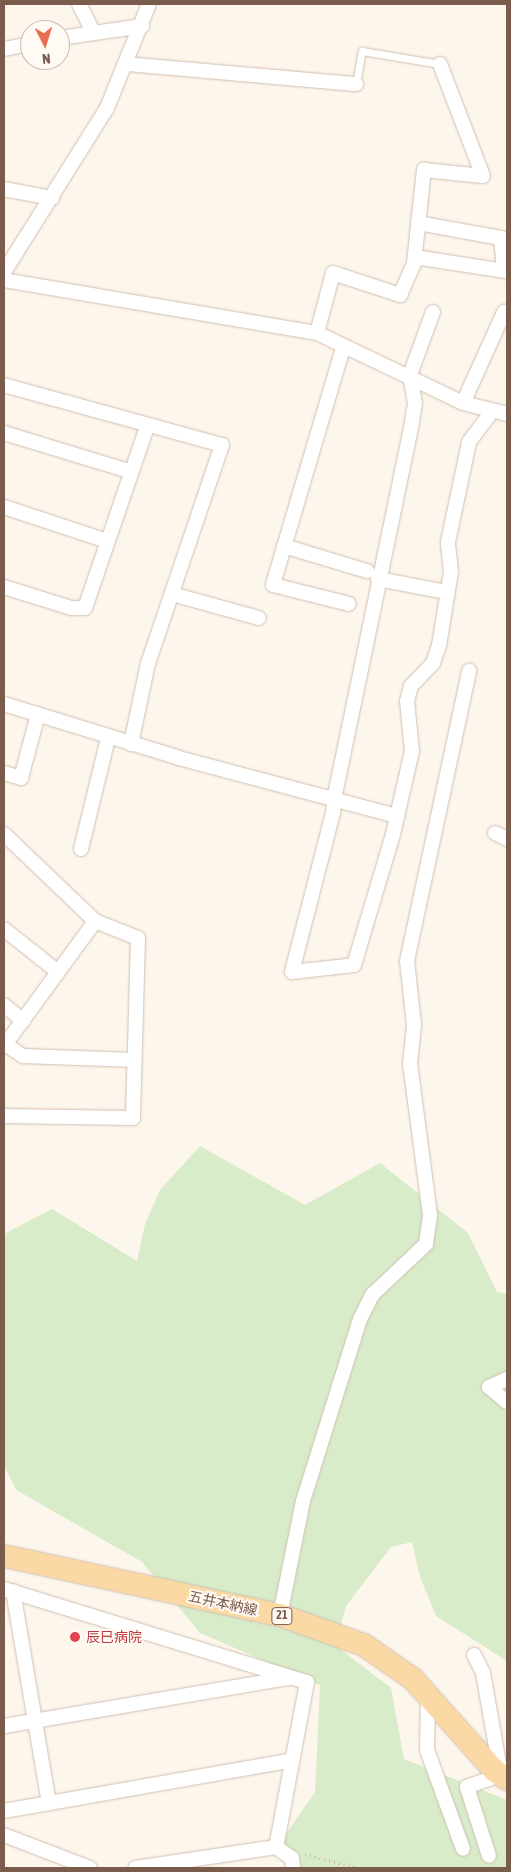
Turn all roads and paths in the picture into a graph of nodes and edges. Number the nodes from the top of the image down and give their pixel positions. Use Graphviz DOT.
graph roads {
  1 [pos="79,4"];
  2 [pos="149,4"];
  3 [pos="142,26"];
  4 [pos="93,31"];
  5 [pos="70,36"];
  6 [pos="20,46"];
  7 [pos="4,49"];
  8 [pos="126,64"];
  9 [pos="440,64"];
  10 [pos="356,84"];
  11 [pos="4,189"];
  12 [pos="52,198"];
  13 [pos="418,223"];
  14 [pos="415,257"];
  15 [pos="4,272"];
  16 [pos="4,280"];
  17 [pos="432,312"];
  18 [pos="504,312"];
  19 [pos="317,333"];
  20 [pos="343,348"];
  21 [pos="410,375"];
  22 [pos="4,385"];
  23 [pos="463,403"];
  24 [pos="492,411"];
  25 [pos="507,414"];
  26 [pos="147,427"];
  27 [pos="4,433"];
  28 [pos="129,471"];
  29 [pos="4,506"];
  30 [pos="107,542"];
  31 [pos="284,546"];
  32 [pos="367,571"];
  33 [pos="378,579"];
  34 [pos="4,587"];
  35 [pos="446,592"];
  36 [pos="172,594"];
  37 [pos="350,604"];
  38 [pos="259,618"];
  39 [pos="469,671"];
  40 [pos="4,704"];
  41 [pos="38,714"];
  42 [pos="108,738"];
  43 [pos="131,744"];
  44 [pos="4,773"];
  45 [pos="334,800"];
  46 [pos="397,816"];
  47 [pos="4,834"];
  48 [pos="81,849"];
  49 [pos="95,921"];
  50 [pos="4,929"];
  51 [pos="58,972"];
  52 [pos="4,1005"];
  53 [pos="23,1021"];
  54 [pos="4,1045"];
  55 [pos="134,1060"];
  56 [pos="4,1116"];
  57 [pos="507,1379"];
  58 [pos="507,1402"];
  59 [pos="4,1556"];
  60 [pos="8,1590"];
  61 [pos="280,1615"];
  62 [pos="474,1655"];
  63 [pos="292,1678"];
  64 [pos="428,1698"];
  65 [pos="35,1721"];
  66 [pos="4,1726"];
  67 [pos="292,1760"];
  68 [pos="504,1777"];
  69 [pos="49,1803"];
  70 [pos="4,1811"];
  71 [pos="4,1835"];
  72 [pos="276,1847"];
  73 [pos="463,1849"];
  74 [pos="489,1856"];
  75 [pos="220,1862"];
  76 [pos="292,1863"];
  77 [pos="90,1868"];
  78 [pos="136,1868"];
  79 [pos="358,1868"];
  1 -- 4 [label="street"];
  2 -- 3 [label="street"];
  3 -- 4 [label="street"];
  3 -- 8 [label="street"];
  4 -- 5 [label="street"];
  6 -- 7 [label="street"];
  8 -- 10 [label="street"];
  8 -- 12 [label="street"];
  9 -- 10 [label="lane"];
  9 -- 13 [label="street"];
  11 -- 12 [label="street"];
  12 -- 15 [label="street"];
  13 -- 14 [label="street"];
  13 -- 14 [label="street"];
  14 -- 19 [label="street"];
  16 -- 19 [label="street"];
  17 -- 21 [label="street"];
  18 -- 23 [label="street"];
  19 -- 20 [label="street"];
  20 -- 21 [label="street"];
  20 -- 31 [label="street"];
  21 -- 23 [label="street"];
  21 -- 33 [label="street"];
  22 -- 26 [label="street"];
  23 -- 24 [label="street"];
  24 -- 25 [label="street"];
  24 -- 35 [label="street"];
  26 -- 28 [label="street"];
  26 -- 36 [label="street"];
  27 -- 28 [label="street"];
  28 -- 30 [label="street"];
  29 -- 30 [label="street"];
  30 -- 34 [label="street"];
  31 -- 32 [label="street"];
  31 -- 37 [label="street"];
  33 -- 35 [label="street"];
  33 -- 45 [label="street"];
  35 -- 46 [label="street"];
  36 -- 38 [label="street"];
  36 -- 43 [label="street"];
  39 -- 61 [label="street"];
  40 -- 41 [label="street"];
  41 -- 42 [label="street"];
  41 -- 44 [label="street"];
  42 -- 43 [label="street"];
  42 -- 48 [label="street"];
  43 -- 45 [label="street"];
  45 -- 46 [label="street"];
  45 -- 46 [label="street"];
  47 -- 49 [label="street"];
  49 -- 51 [label="street"];
  49 -- 55 [label="street"];
  50 -- 51 [label="street"];
  51 -- 53 [label="street"];
  52 -- 53 [label="street"];
  53 -- 54 [label="street"];
  54 -- 55 [label="street"];
  55 -- 56 [label="street"];
  57 -- 58 [label="street"];
  59 -- 61 [label="main road, 五井本納線 / 21"];
  60 -- 63 [label="street"];
  60 -- 65 [label="street"];
  61 -- 64 [label="main road, 五井本納線 / 21"];
  62 -- 68 [label="street"];
  63 -- 65 [label="street"];
  63 -- 67 [label="street"];
  64 -- 68 [label="main road, 五井本納線 / 21"];
  64 -- 73 [label="street"];
  65 -- 66 [label="street"];
  65 -- 69 [label="street"];
  67 -- 69 [label="street"];
  67 -- 72 [label="street"];
  68 -- 74 [label="street"];
  69 -- 70 [label="street"];
  71 -- 77 [label="street"];
  72 -- 75 [label="street"];
  72 -- 76 [label="street"];
  75 -- 78 [label="street"];
  76 -- 79 [label="path"];
}
